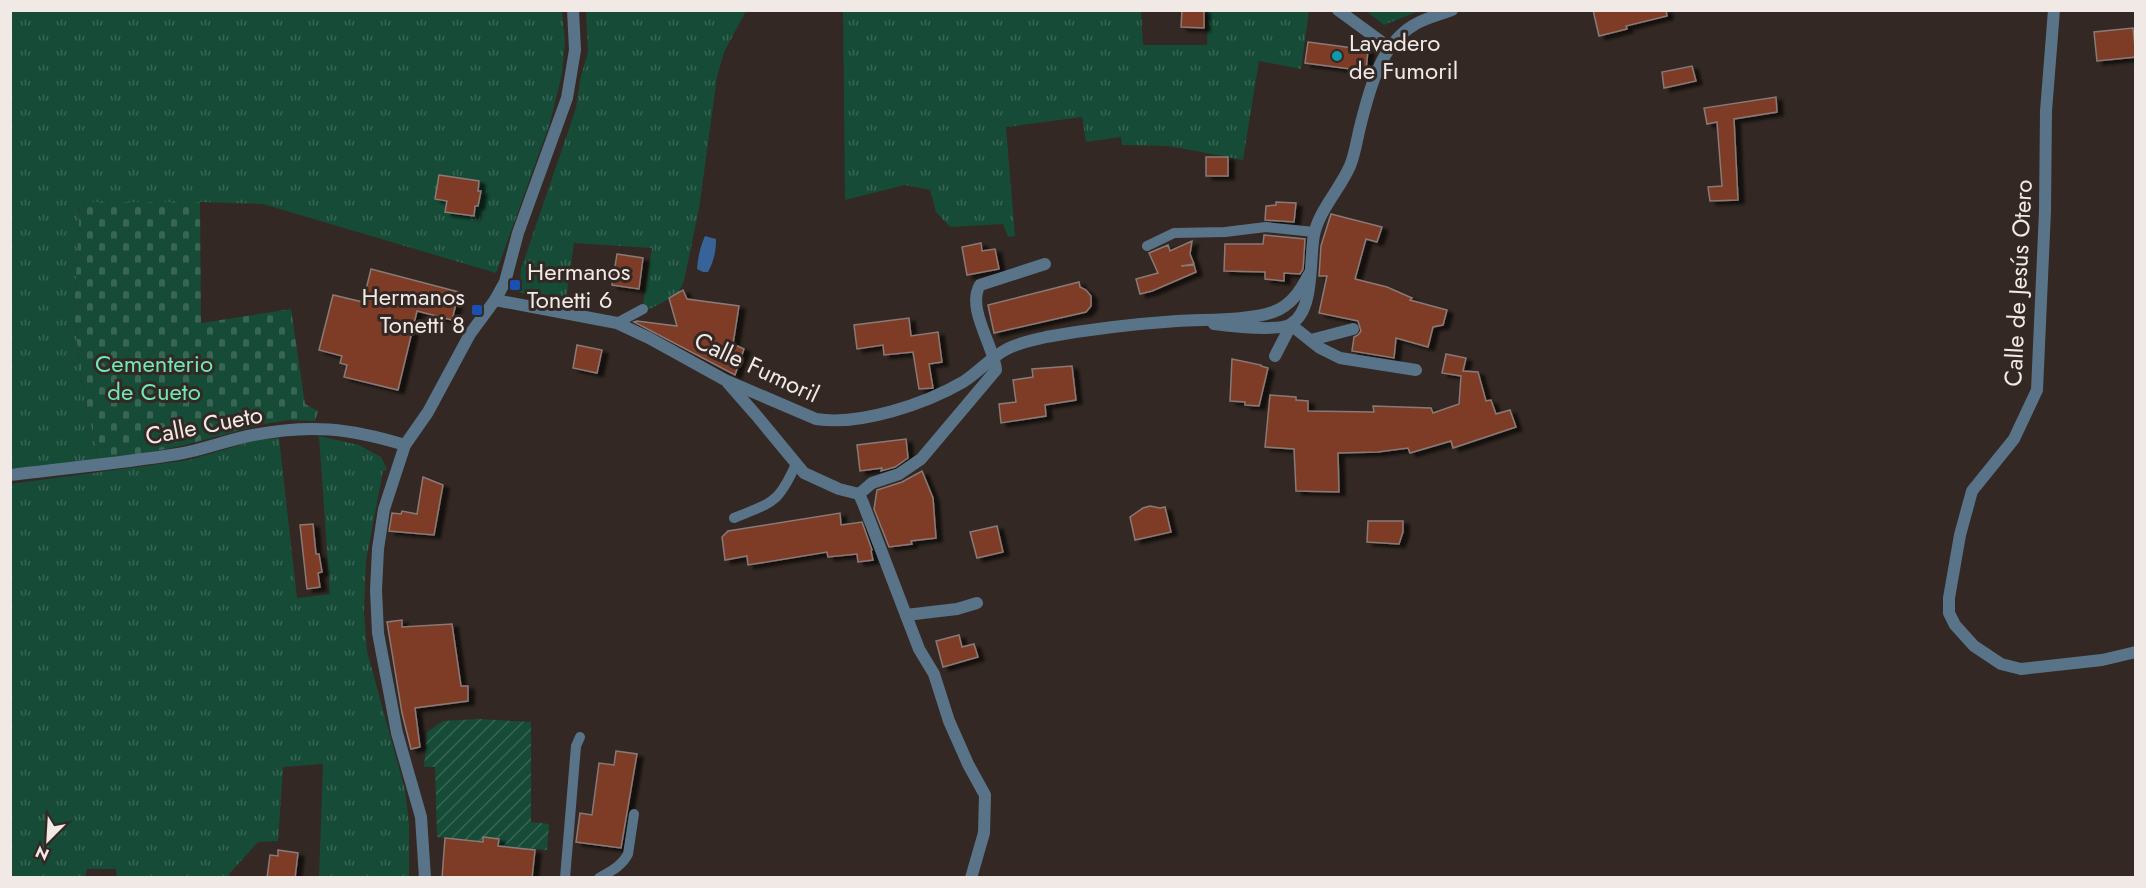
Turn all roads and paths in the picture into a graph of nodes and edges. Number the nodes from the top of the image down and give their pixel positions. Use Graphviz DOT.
graph roads {
  1 [pos="573,10"];
  2 [pos="1338,10"];
  3 [pos="1452,10"];
  4 [pos="2054,10"];
  5 [pos="1390,48"];
  6 [pos="1314,232"];
  7 [pos="1148,246"];
  8 [pos="1045,264"];
  9 [pos="1310,274"];
  10 [pos="495,300"];
  11 [pos="644,309"];
  12 [pos="1177,321"];
  13 [pos="617,323"];
  14 [pos="1291,324"];
  15 [pos="1353,329"];
  16 [pos="1311,340"];
  17 [pos="1275,356"];
  18 [pos="995,357"];
  19 [pos="1416,370"];
  20 [pos="725,380"];
  21 [pos="405,445"];
  22 [pos="796,464"];
  23 [pos="10,475"];
  24 [pos="859,494"];
  25 [pos="734,518"];
  26 [pos="977,603"];
  27 [pos="906,615"];
  28 [pos="2136,651"];
  29 [pos="579,737"];
  30 [pos="634,814"];
  31 [pos="424,878"];
  32 [pos="565,878"];
  33 [pos="599,878"];
  34 [pos="972,878"];
  1 -- 10 [label="street"];
  2 -- 5 [label="street"];
  3 -- 5 [label="street, Calle Fumoril"];
  4 -- 28 [label="street, Calle de Jesús Otero"];
  5 -- 6 [label="street, Calle Fumoril"];
  6 -- 7 [label="lane"];
  6 -- 9 [label="street, Calle Fumoril"];
  8 -- 18 [label="street"];
  9 -- 12 [label="street, Calle Fumoril"];
  9 -- 14 [label="street, Calle Fumoril"];
  10 -- 13 [label="street, Calle Fumoril"];
  10 -- 21 [label="street"];
  11 -- 13 [label="lane"];
  12 -- 14 [label="street, Calle Fumoril"];
  12 -- 18 [label="street, Calle Fumoril"];
  13 -- 20 [label="street, Calle Fumoril"];
  14 -- 16 [label="street"];
  14 -- 17 [label="street, Calle Fumoril"];
  15 -- 16 [label="street"];
  16 -- 19 [label="street"];
  18 -- 20 [label="street, Calle Fumoril"];
  18 -- 24 [label="street"];
  20 -- 22 [label="street"];
  21 -- 23 [label="street, Calle Cueto"];
  21 -- 31 [label="street"];
  22 -- 24 [label="street"];
  22 -- 25 [label="lane"];
  24 -- 27 [label="street"];
  26 -- 27 [label="street"];
  27 -- 34 [label="street"];
  29 -- 32 [label="lane"];
  30 -- 33 [label="lane"];
}
